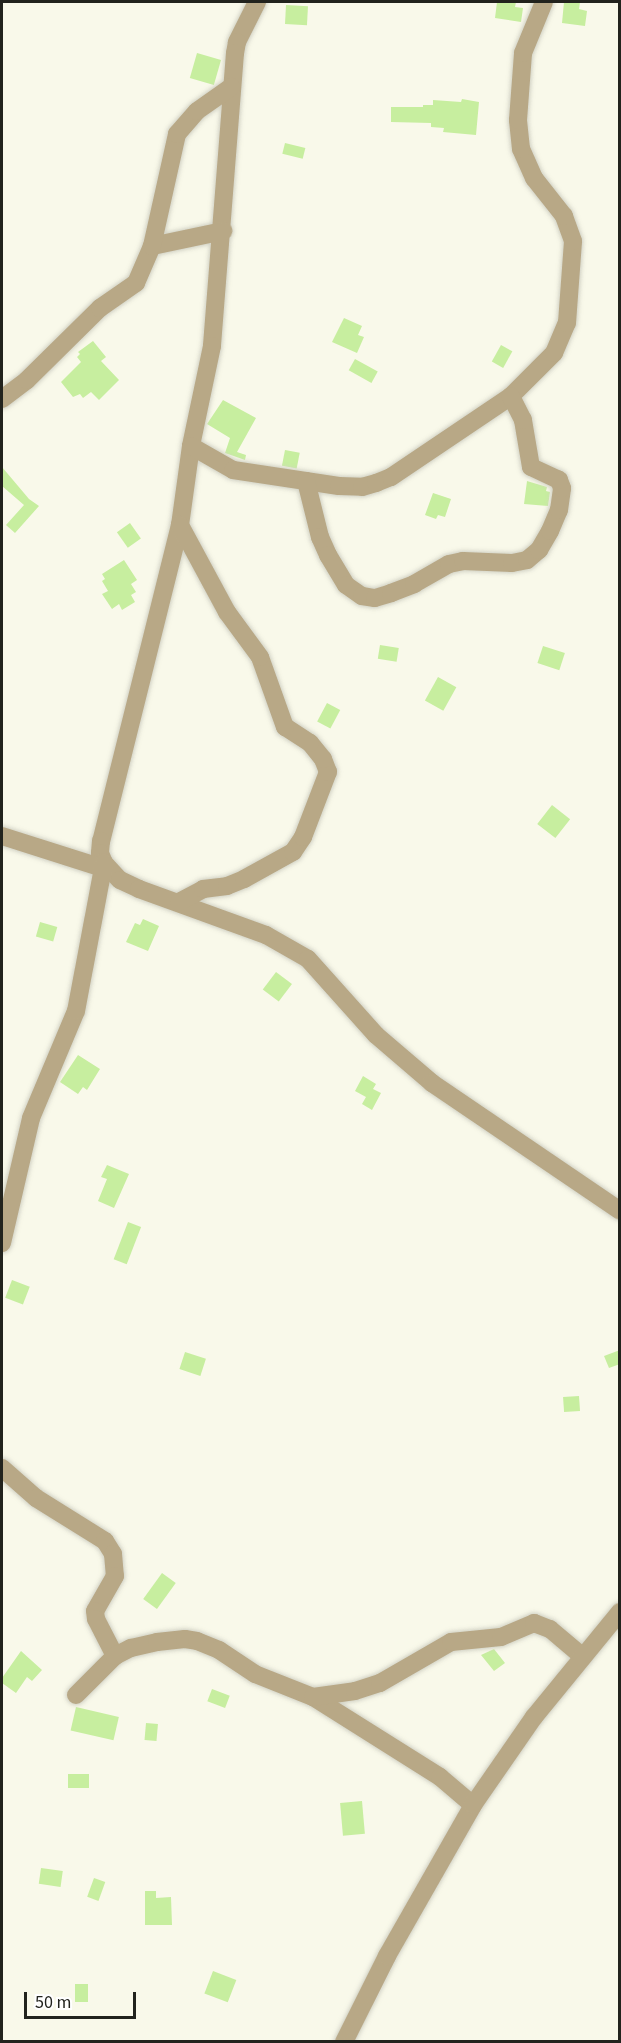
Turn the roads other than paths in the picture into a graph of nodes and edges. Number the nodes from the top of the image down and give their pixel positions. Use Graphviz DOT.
graph roads {
  1 [pos="257,2"];
  2 [pos="544,2"];
  3 [pos="231,87"];
  4 [pos="223,231"];
  5 [pos="152,246"];
  6 [pos="511,396"];
  7 [pos="2,399"];
  8 [pos="191,446"];
  9 [pos="306,482"];
  10 [pos="180,525"];
  11 [pos="2,836"];
  12 [pos="103,866"];
  13 [pos="179,902"];
  14 [pos="620,1211"];
  15 [pos="2,1243"];
  16 [pos="2,1468"];
  17 [pos="620,1612"];
  18 [pos="115,1656"];
  19 [pos="582,1656"];
  20 [pos="76,1695"];
  21 [pos="313,1697"];
  22 [pos="473,1805"];
  23 [pos="344,2042"];
  1 -- 3 [label="street"];
  2 -- 6 [label="street"];
  3 -- 4 [label="street"];
  3 -- 5 [label="street"];
  4 -- 5 [label="street"];
  4 -- 8 [label="street"];
  5 -- 7 [label="street"];
  6 -- 9 [label="street"];
  6 -- 9 [label="street"];
  8 -- 9 [label="street"];
  8 -- 10 [label="street"];
  10 -- 12 [label="street"];
  10 -- 13 [label="street"];
  11 -- 12 [label="street"];
  12 -- 13 [label="street"];
  12 -- 15 [label="street"];
  13 -- 14 [label="street"];
  16 -- 18 [label="street"];
  17 -- 19 [label="street"];
  18 -- 20 [label="street"];
  18 -- 21 [label="street"];
  19 -- 21 [label="street"];
  19 -- 22 [label="street"];
  21 -- 22 [label="street"];
  22 -- 23 [label="street"];
}
